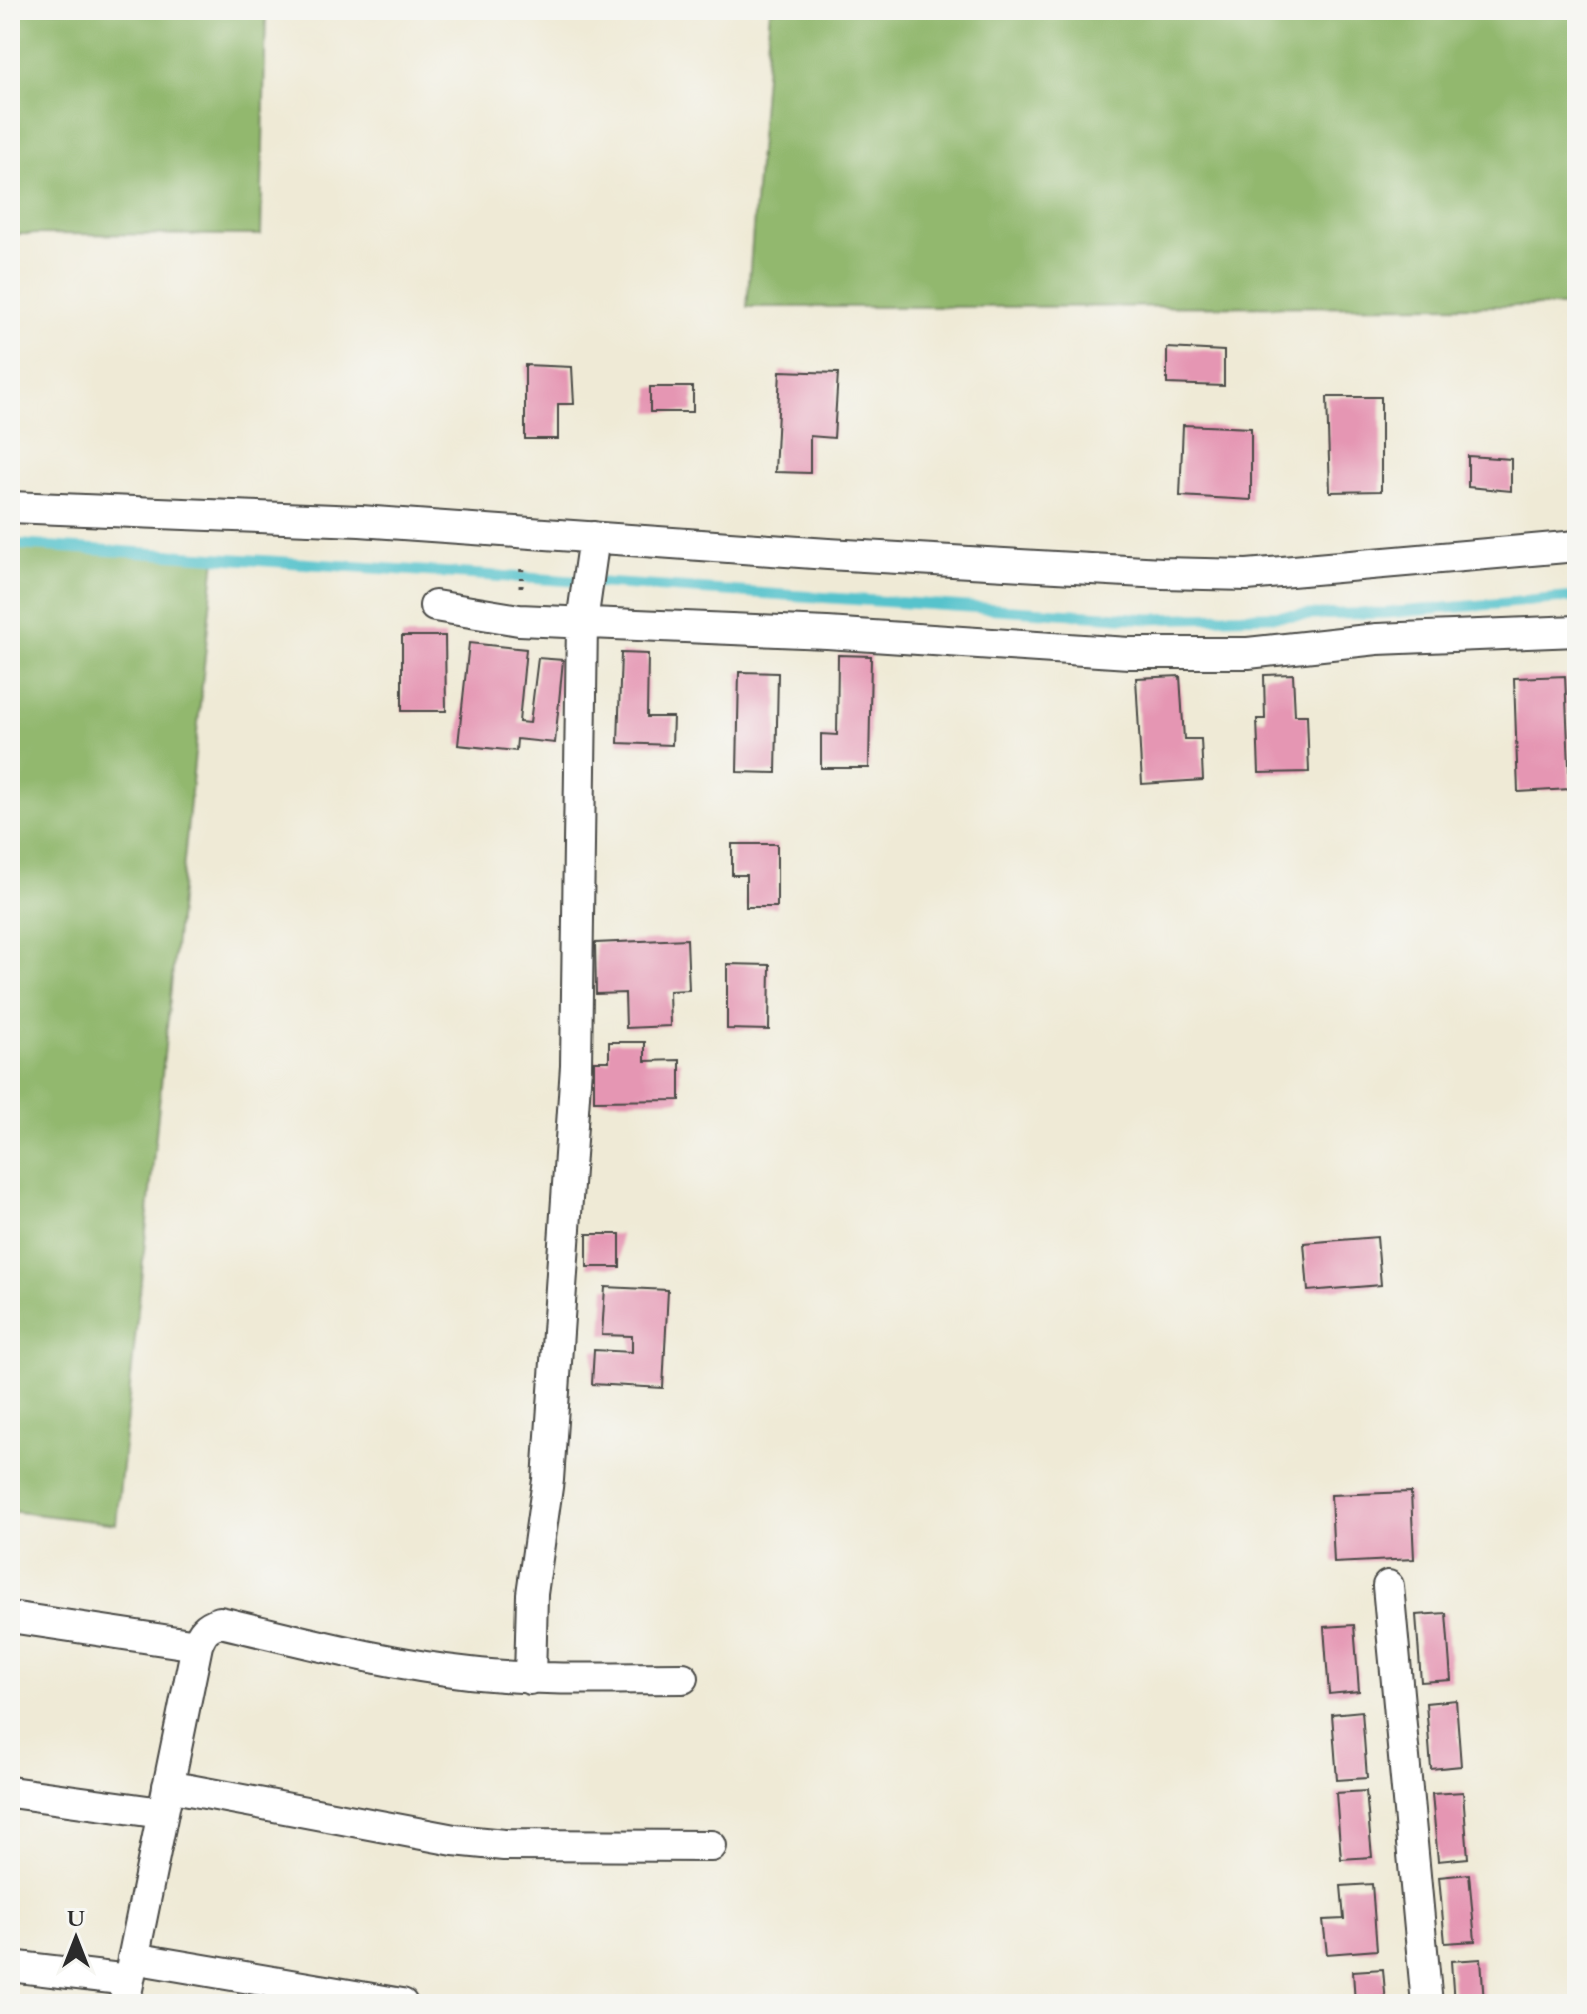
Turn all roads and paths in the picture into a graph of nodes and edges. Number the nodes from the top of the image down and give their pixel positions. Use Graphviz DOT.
graph roads {
  1 [pos="10,507"];
  2 [pos="594,539"];
  3 [pos="1577,546"];
  4 [pos="523,552"];
  5 [pos="521,592"];
  6 [pos="435,606"];
  7 [pos="583,616"];
  8 [pos="1577,631"];
  9 [pos="1388,1586"];
  10 [pos="10,1617"];
  11 [pos="197,1645"];
  12 [pos="683,1678"];
  13 [pos="530,1679"];
  14 [pos="10,1792"];
  15 [pos="165,1800"];
  16 [pos="711,1846"];
  17 [pos="10,1966"];
  18 [pos="129,1980"];
  19 [pos="386,2003"];
  20 [pos="1427,2004"];
  1 -- 2 [label="street"];
  2 -- 3 [label="street"];
  2 -- 7 [label="street"];
  4 -- 5 [label="path"];
  6 -- 7 [label="street"];
  7 -- 8 [label="street"];
  7 -- 13 [label="street"];
  9 -- 20 [label="street"];
  10 -- 11 [label="street"];
  11 -- 13 [label="street"];
  11 -- 15 [label="street"];
  12 -- 13 [label="street"];
  14 -- 15 [label="street"];
  15 -- 16 [label="street"];
  15 -- 18 [label="street"];
  17 -- 18 [label="street"];
  18 -- 19 [label="street"];
}
